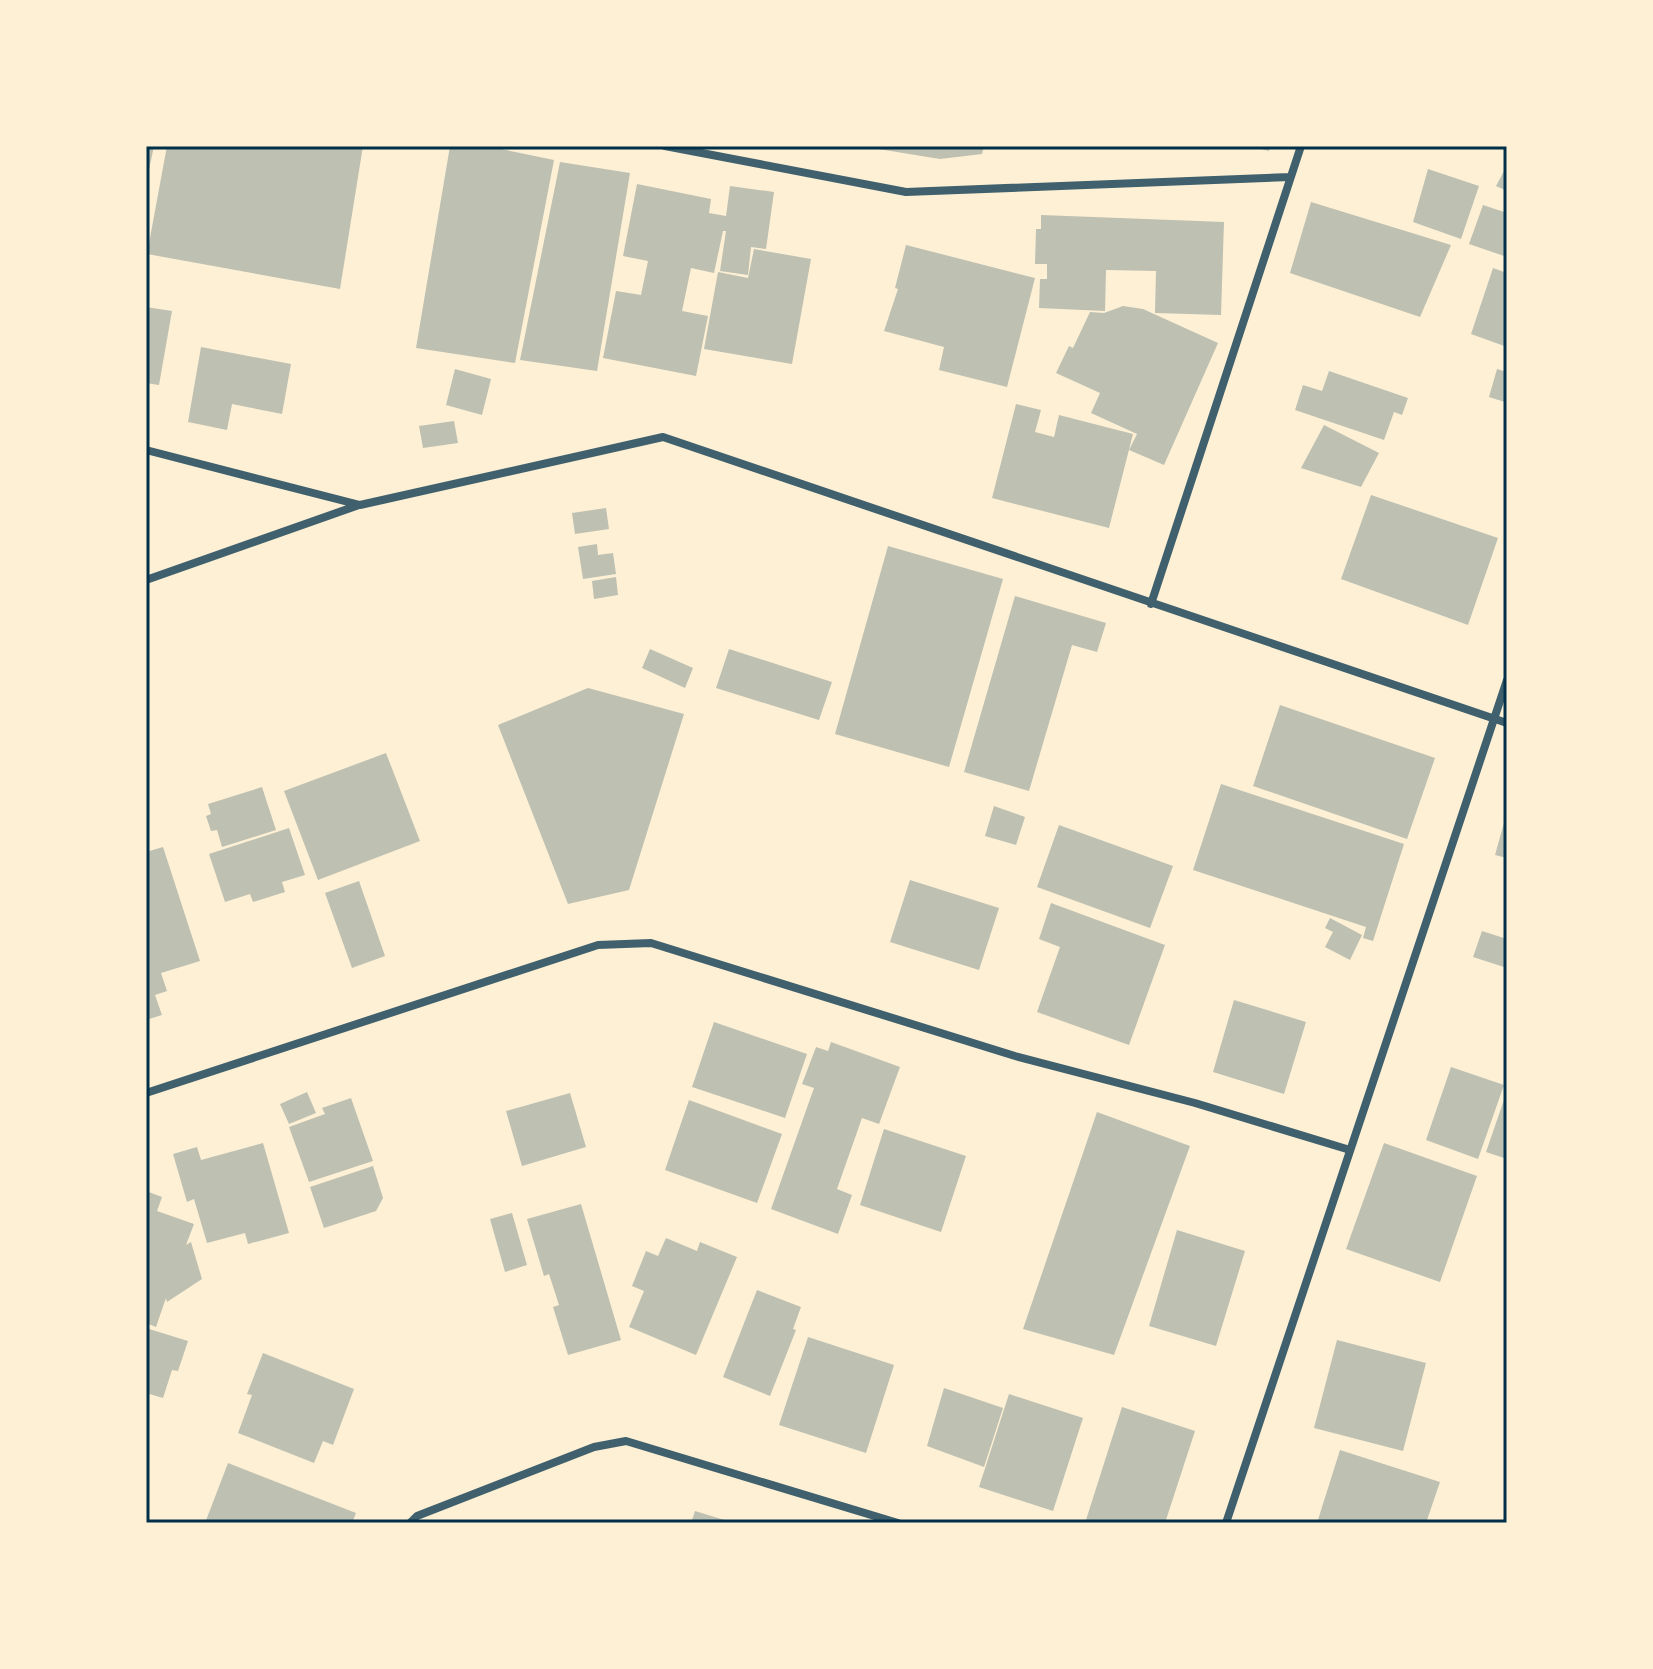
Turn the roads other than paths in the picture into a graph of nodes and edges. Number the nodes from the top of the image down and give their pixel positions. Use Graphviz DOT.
graph roads {
  1 [pos="665,146"];
  2 [pos="1301,146"];
  3 [pos="1290,177"];
  4 [pos="146,450"];
  5 [pos="360,505"];
  6 [pos="146,580"];
  7 [pos="1151,604"];
  8 [pos="1507,680"];
  9 [pos="1495,718"];
  10 [pos="1507,723"];
  11 [pos="146,1093"];
  12 [pos="1350,1150"];
  13 [pos="410,1523"];
  14 [pos="898,1523"];
  15 [pos="1226,1523"];
  1 -- 3 [label="street"];
  2 -- 3 [label="street"];
  3 -- 7 [label="street"];
  4 -- 5 [label="street"];
  5 -- 6 [label="street"];
  5 -- 7 [label="street"];
  7 -- 9 [label="street"];
  8 -- 9 [label="street"];
  9 -- 10 [label="street"];
  9 -- 12 [label="street"];
  11 -- 12 [label="street"];
  12 -- 15 [label="street"];
  13 -- 14 [label="street"];
}
